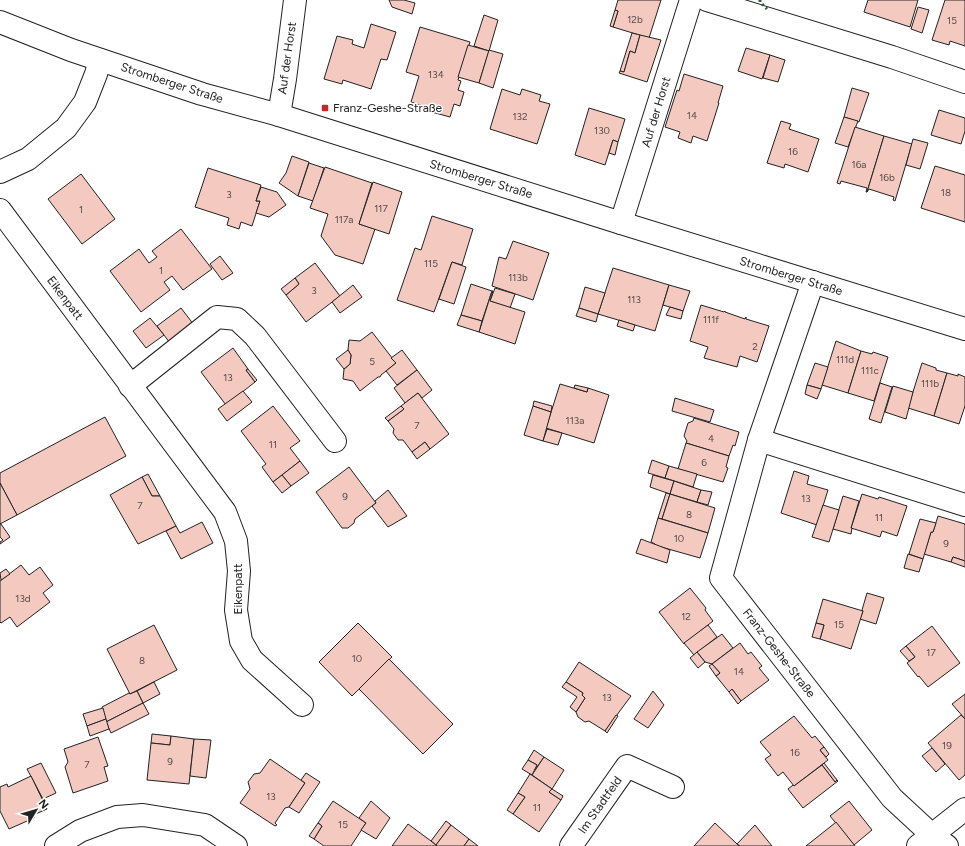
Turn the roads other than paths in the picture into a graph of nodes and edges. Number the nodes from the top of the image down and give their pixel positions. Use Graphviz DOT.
graph roads {
  1 [pos="294,0"];
  2 [pos="691,0"];
  3 [pos="707,0"];
  4 [pos="744,6"];
  5 [pos="0,22"];
  6 [pos="100,60"];
  7 [pos="965,82"];
  8 [pos="279,115"];
  9 [pos="0,172"];
  10 [pos="0,210"];
  11 [pos="621,223"];
  12 [pos="813,282"];
  13 [pos="965,329"];
  14 [pos="130,386"];
  15 [pos="759,440"];
  16 [pos="335,441"];
  17 [pos="965,506"];
  18 [pos="302,705"];
  19 [pos="673,787"];
  20 [pos="965,809"];
  21 [pos="932,842"];
  22 [pos="56,846"];
  23 [pos="236,846"];
  24 [pos="570,846"];
  1 -- 8 [label="street, Auf der Horst"];
  2 -- 11 [label="street, Auf der Horst"];
  3 -- 4 [label="street"];
  4 -- 7 [label="street"];
  5 -- 6 [label="street, Stromberger Straße"];
  6 -- 8 [label="street, Stromberger Straße"];
  6 -- 9 [label="street"];
  8 -- 11 [label="street, Stromberger Straße"];
  10 -- 14 [label="street, Eikenpatt"];
  11 -- 12 [label="street, Stromberger Straße"];
  12 -- 13 [label="street, Stromberger Straße"];
  12 -- 15 [label="street, Franz-Geshe-Straße"];
  14 -- 16 [label="street"];
  14 -- 18 [label="street, Eikenpatt"];
  15 -- 17 [label="street"];
  15 -- 21 [label="street, Franz-Geshe-Straße"];
  19 -- 24 [label="street, Im Stadtfeld"];
  20 -- 21 [label="street, Franz-Geshe-Straße"];
  22 -- 23 [label="street"];
}
